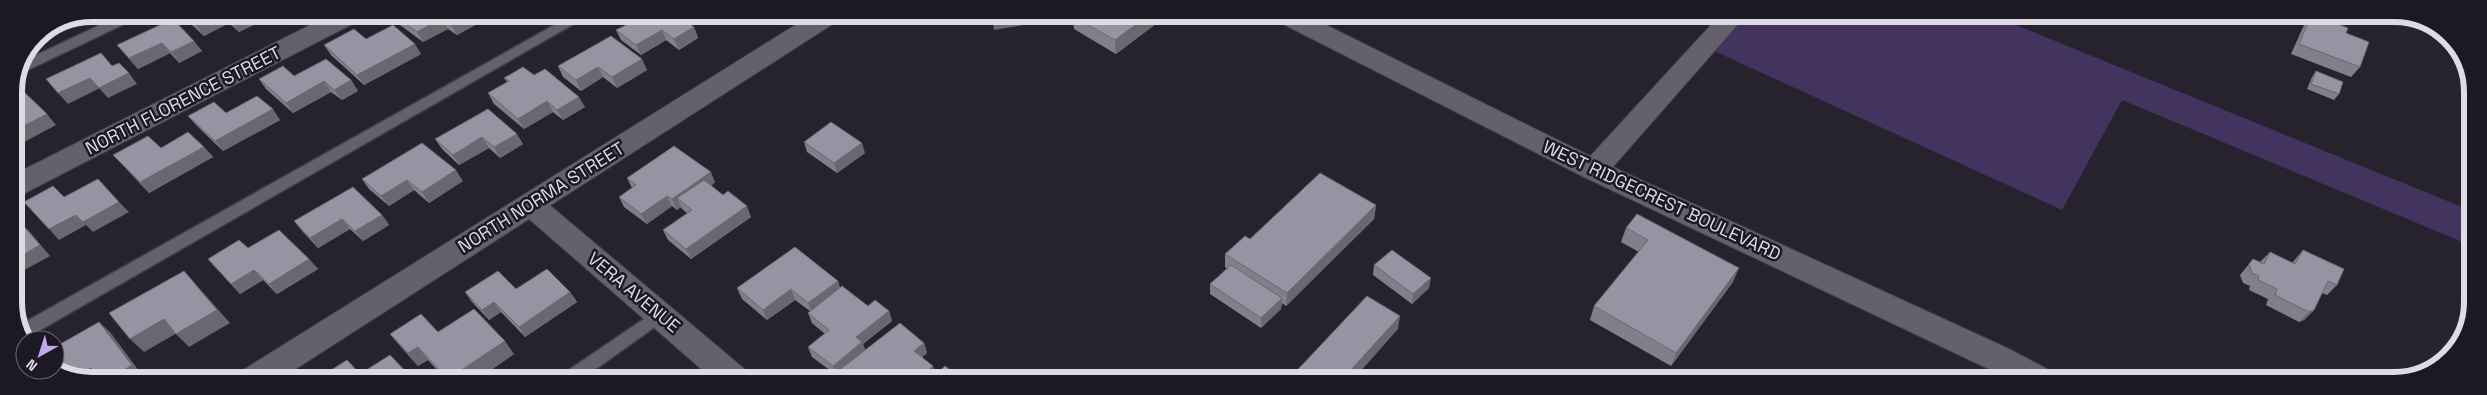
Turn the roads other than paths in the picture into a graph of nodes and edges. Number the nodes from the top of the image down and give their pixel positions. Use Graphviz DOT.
graph roads {
  1 [pos="117,22"];
  2 [pos="335,22"];
  3 [pos="570,22"];
  4 [pos="816,22"];
  5 [pos="1300,22"];
  6 [pos="1728,22"];
  7 [pos="29,64"];
  8 [pos="1594,170"];
  9 [pos="22,182"];
  10 [pos="530,204"];
  11 [pos="660,314"];
  12 [pos="28,329"];
  13 [pos="265,372"];
  14 [pos="579,372"];
  15 [pos="727,372"];
  16 [pos="2024,372"];
  1 -- 7 [label="lane"];
  2 -- 9 [label="main road, NORTH FLORENCE STREET"];
  3 -- 12 [label="lane"];
  4 -- 10 [label="main road, NORTH NORMA STREET"];
  5 -- 8 [label="main road, WEST RIDGECREST BOULEVARD"];
  6 -- 8 [label="main road"];
  8 -- 16 [label="main road, WEST RIDGECREST BOULEVARD"];
  10 -- 11 [label="main road, VERA AVENUE"];
  10 -- 13 [label="main road, NORTH NORMA STREET"];
  11 -- 14 [label="lane"];
  11 -- 15 [label="main road, VERA AVENUE"];
}
